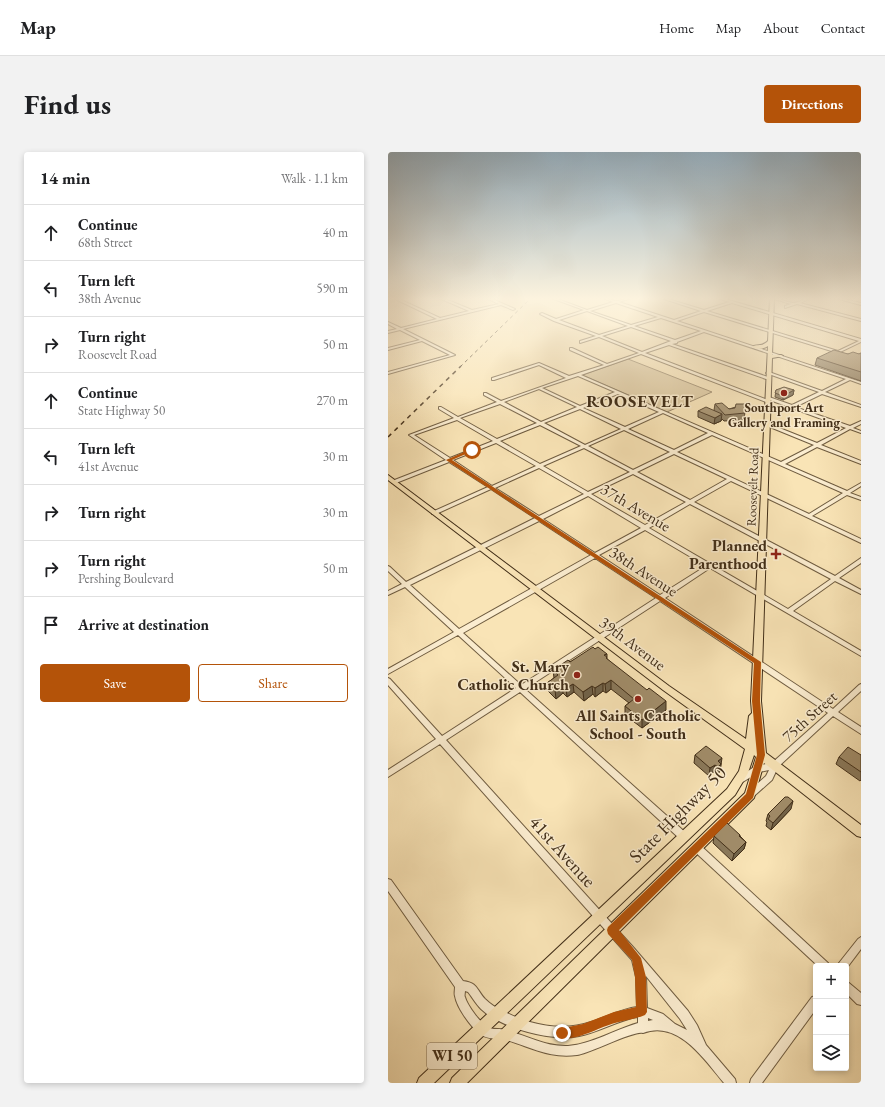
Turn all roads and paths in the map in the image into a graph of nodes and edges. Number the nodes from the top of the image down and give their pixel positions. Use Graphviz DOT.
graph roads {
  1 [pos="418,341"];
  2 [pos="426,341"];
  3 [pos="612,341"];
  4 [pos="737,341"];
  5 [pos="803,341"];
  6 [pos="858,341"];
  7 [pos="676,342"];
  8 [pos="770,342"];
  9 [pos="670,344"];
  10 [pos="754,347"];
  11 [pos="571,349"];
  12 [pos="388,350"];
  13 [pos="642,353"];
  14 [pos="769,355"];
  15 [pos="782,356"];
  16 [pos="607,365"];
  17 [pos="389,372"];
  18 [pos="579,375"];
  19 [pos="768,375"];
  20 [pos="570,378"];
  21 [pos="493,379"];
  22 [pos="850,379"];
  23 [pos="861,383"];
  24 [pos="539,388"];
  25 [pos="619,392"];
  26 [pos="822,392"];
  27 [pos="485,394"];
  28 [pos="767,399"];
  29 [pos="500,402"];
  30 [pos="793,406"];
  31 [pos="861,406"];
  32 [pos="581,407"];
  33 [pos="440,408"];
  34 [pos="662,412"];
  35 [pos="457,418"];
  36 [pos="861,422"];
  37 [pos="540,424"];
  38 [pos="766,424"];
  39 [pos="624,428"];
  40 [pos="850,428"];
  41 [pos="861,432"];
  42 [pos="712,433"];
  43 [pos="497,441"];
  44 [pos="817,445"];
  45 [pos="583,446"];
  46 [pos="674,452"];
  47 [pos="764,456"];
  48 [pos="448,460"];
  49 [pos="861,462"];
  50 [pos="781,464"];
  51 [pos="539,466"];
  52 [pos="634,472"];
  53 [pos="731,479"];
  54 [pos="391,480"];
  55 [pos="861,484"];
  56 [pos="491,487"];
  57 [pos="847,492"];
  58 [pos="590,494"];
  59 [pos="763,494"];
  60 [pos="861,499"];
  61 [pos="690,502"];
  62 [pos="434,513"];
  63 [pos="809,516"];
  64 [pos="540,519"];
  65 [pos="646,527"];
  66 [pos="762,540"];
  67 [pos="861,541"];
  68 [pos="482,548"];
  69 [pos="596,556"];
  70 [pos="861,560"];
  71 [pos="710,566"];
  72 [pos="388,568"];
  73 [pos="836,578"];
  74 [pos="406,584"];
  75 [pos="536,589"];
  76 [pos="861,592"];
  77 [pos="388,593"];
  78 [pos="760,594"];
  79 [pos="660,598"];
  80 [pos="790,611"];
  81 [pos="460,633"];
  82 [pos="600,637"];
  83 [pos="861,654"];
  84 [pos="758,662"];
  85 [pos="388,672"];
  86 [pos="388,681"];
  87 [pos="861,687"];
  88 [pos="520,688"];
  89 [pos="756,701"];
  90 [pos="833,713"];
  91 [pos="861,731"];
  92 [pos="440,740"];
  93 [pos="750,748"];
  94 [pos="761,755"];
  95 [pos="775,765"];
  96 [pos="757,769"];
  97 [pos="388,774"];
  98 [pos="741,780"];
  99 [pos="750,796"];
  100 [pos="861,832"];
  101 [pos="683,836"];
  102 [pos="697,848"];
  103 [pos="388,883"];
  104 [pos="600,917"];
  105 [pos="612,930"];
  106 [pos="861,942"];
  107 [pos="636,958"];
  108 [pos="822,963"];
  109 [pos="844,963"];
  110 [pos="460,986"];
  111 [pos="849,989"];
  112 [pos="861,1000"];
  113 [pos="813,1005"];
  114 [pos="642,1012"];
  115 [pos="497,1013"];
  116 [pos="519,1022"];
  117 [pos="672,1027"];
  118 [pos="643,1028"];
  119 [pos="480,1029"];
  120 [pos="507,1035"];
  121 [pos="703,1050"];
  122 [pos="424,1083"];
  123 [pos="457,1083"];
  124 [pos="731,1083"];
  125 [pos="755,1083"];
  1 -- 12 [label="street"];
  2 -- 17 [label="street"];
  3 -- 13 [label="street"];
  4 -- 10 [label="street"];
  5 -- 6 [label="street"];
  7 -- 9 [label="street"];
  8 -- 10 [label="main road"];
  8 -- 14 [label="main road, Roosevelt Road / WI 50"];
  9 -- 13 [label="street"];
  9 -- 19 [label="street"];
  10 -- 14 [label="street"];
  11 -- 16 [label="street"];
  13 -- 16 [label="street"];
  13 -- 28 [label="street"];
  14 -- 15 [label="main road"];
  14 -- 19 [label="main road, Roosevelt Road / WI 50"];
  15 -- 22 [label="street"];
  16 -- 18 [label="street"];
  18 -- 20 [label="street"];
  18 -- 25 [label="street"];
  19 -- 26 [label="street"];
  19 -- 28 [label="main road, Roosevelt Road / WI 50"];
  20 -- 21 [label="street"];
  20 -- 24 [label="street"];
  22 -- 23 [label="street"];
  22 -- 26 [label="street"];
  24 -- 29 [label="street"];
  24 -- 32 [label="street"];
  25 -- 32 [label="street"];
  25 -- 34 [label="street"];
  26 -- 30 [label="street"];
  26 -- 31 [label="street"];
  27 -- 29 [label="street"];
  28 -- 30 [label="street"];
  28 -- 38 [label="main road, Roosevelt Road / WI 50"];
  29 -- 35 [label="street"];
  29 -- 37 [label="street"];
  30 -- 40 [label="street"];
  32 -- 37 [label="street"];
  32 -- 39 [label="street"];
  33 -- 35 [label="street, 37th Avenue"];
  34 -- 39 [label="street"];
  34 -- 42 [label="street"];
  35 -- 43 [label="street, 37th Avenue"];
  35 -- 48 [label="street, 38th Avenue"];
  36 -- 40 [label="street"];
  37 -- 43 [label="street"];
  37 -- 45 [label="street"];
  38 -- 44 [label="street"];
  38 -- 47 [label="main road, Roosevelt Road / WI 50"];
  39 -- 45 [label="street"];
  39 -- 46 [label="street"];
  40 -- 41 [label="street"];
  40 -- 44 [label="street"];
  42 -- 46 [label="street"];
  42 -- 47 [label="street"];
  43 -- 48 [label="street"];
  43 -- 51 [label="street, 37th Avenue"];
  44 -- 49 [label="street"];
  44 -- 50 [label="street"];
  45 -- 51 [label="street"];
  45 -- 52 [label="street"];
  46 -- 52 [label="street"];
  46 -- 53 [label="street"];
  47 -- 50 [label="street"];
  47 -- 59 [label="main road, Roosevelt Road / WI 50"];
  48 -- 54 [label="street"];
  48 -- 56 [label="street, 38th Avenue"];
  50 -- 57 [label="street"];
  51 -- 56 [label="street"];
  51 -- 58 [label="street, 37th Avenue"];
  52 -- 58 [label="street"];
  52 -- 61 [label="street"];
  53 -- 59 [label="street"];
  53 -- 61 [label="street"];
  54 -- 62 [label="main road, 39th Avenue"];
  55 -- 57 [label="street"];
  56 -- 62 [label="street"];
  56 -- 64 [label="street, 38th Avenue"];
  57 -- 60 [label="street"];
  57 -- 63 [label="street"];
  58 -- 64 [label="street"];
  58 -- 65 [label="street, 37th Avenue"];
  59 -- 63 [label="street"];
  59 -- 66 [label="main road, Roosevelt Road / WI 50"];
  61 -- 65 [label="street"];
  61 -- 66 [label="street"];
  62 -- 68 [label="main road, 39th Avenue"];
  63 -- 67 [label="street"];
  64 -- 68 [label="street"];
  64 -- 69 [label="street, 38th Avenue"];
  65 -- 69 [label="street"];
  65 -- 71 [label="street, 37th Avenue"];
  66 -- 73 [label="street"];
  66 -- 78 [label="main road, Roosevelt Road / WI 50"];
  68 -- 74 [label="street"];
  68 -- 75 [label="main road, 39th Avenue"];
  69 -- 75 [label="street"];
  69 -- 79 [label="street, 38th Avenue"];
  70 -- 73 [label="street"];
  71 -- 78 [label="street, 37th Avenue"];
  71 -- 79 [label="street"];
  72 -- 74 [label="street"];
  73 -- 76 [label="street"];
  73 -- 80 [label="street"];
  74 -- 77 [label="street"];
  74 -- 81 [label="street"];
  75 -- 81 [label="street"];
  75 -- 82 [label="main road, 39th Avenue"];
  78 -- 80 [label="street, 37th Avenue"];
  78 -- 84 [label="main road, Roosevelt Road / WI 50"];
  79 -- 82 [label="street"];
  79 -- 84 [label="street, 38th Avenue"];
  80 -- 83 [label="street, 37th Avenue"];
  81 -- 85 [label="street"];
  81 -- 88 [label="street"];
  82 -- 88 [label="street"];
  82 -- 93 [label="main road, 39th Avenue"];
  84 -- 89 [label="main road, Roosevelt Road / WI 50"];
  84 -- 90 [label="street, 38th Avenue"];
  86 -- 92 [label="street, 41st Avenue"];
  87 -- 90 [label="street, 75th Street"];
  88 -- 92 [label="street"];
  88 -- 101 [label="street"];
  89 -- 93 [label="main road, State Highway 50 / WI 50"];
  89 -- 94 [label="main road, WI 50"];
  90 -- 91 [label="street, 38th Avenue"];
  90 -- 95 [label="street, 75th Street"];
  92 -- 97 [label="street"];
  92 -- 104 [label="street, 41st Avenue"];
  93 -- 94 [label="main road, 39th Avenue"];
  93 -- 98 [label="main road, State Highway 50 / WI 50"];
  94 -- 95 [label="main road, 39th Avenue"];
  94 -- 96 [label="main road, WI 50"];
  95 -- 96 [label="street, 75th Street"];
  95 -- 99 [label="street, 75th Street"];
  95 -- 100 [label="main road, 39th Avenue"];
  96 -- 98 [label="street, 75th Street"];
  96 -- 99 [label="main road, WI 50"];
  98 -- 101 [label="main road, State Highway 50 / WI 50"];
  99 -- 102 [label="main road, WI 50"];
  101 -- 104 [label="main road, State Highway 50 / WI 50"];
  102 -- 105 [label="main road, WI 50"];
  102 -- 108 [label="street"];
  103 -- 110 [label="street"];
  104 -- 105 [label="street, 41st Avenue"];
  104 -- 115 [label="main road, State Highway 50 / WI 50"];
  105 -- 107 [label="street, 41st Avenue"];
  105 -- 116 [label="main road, WI 50"];
  106 -- 109 [label="street"];
  107 -- 114 [label="street"];
  107 -- 121 [label="street, 41st Avenue"];
  110 -- 115 [label="street"];
  110 -- 119 [label="street"];
  111 -- 112 [label="street"];
  113 -- 125 [label="street"];
  114 -- 116 [label="street"];
  114 -- 117 [label="street"];
  114 -- 118 [label="street"];
  115 -- 116 [label="street"];
  115 -- 119 [label="main road, State Highway 50 / WI 50"];
  116 -- 120 [label="main road, WI 50"];
  117 -- 118 [label="street"];
  117 -- 121 [label="street"];
  118 -- 120 [label="street"];
  119 -- 120 [label="street"];
  119 -- 122 [label="main road, State Highway 50 / WI 50"];
  120 -- 123 [label="main road, WI 50"];
  121 -- 124 [label="street"];
}
